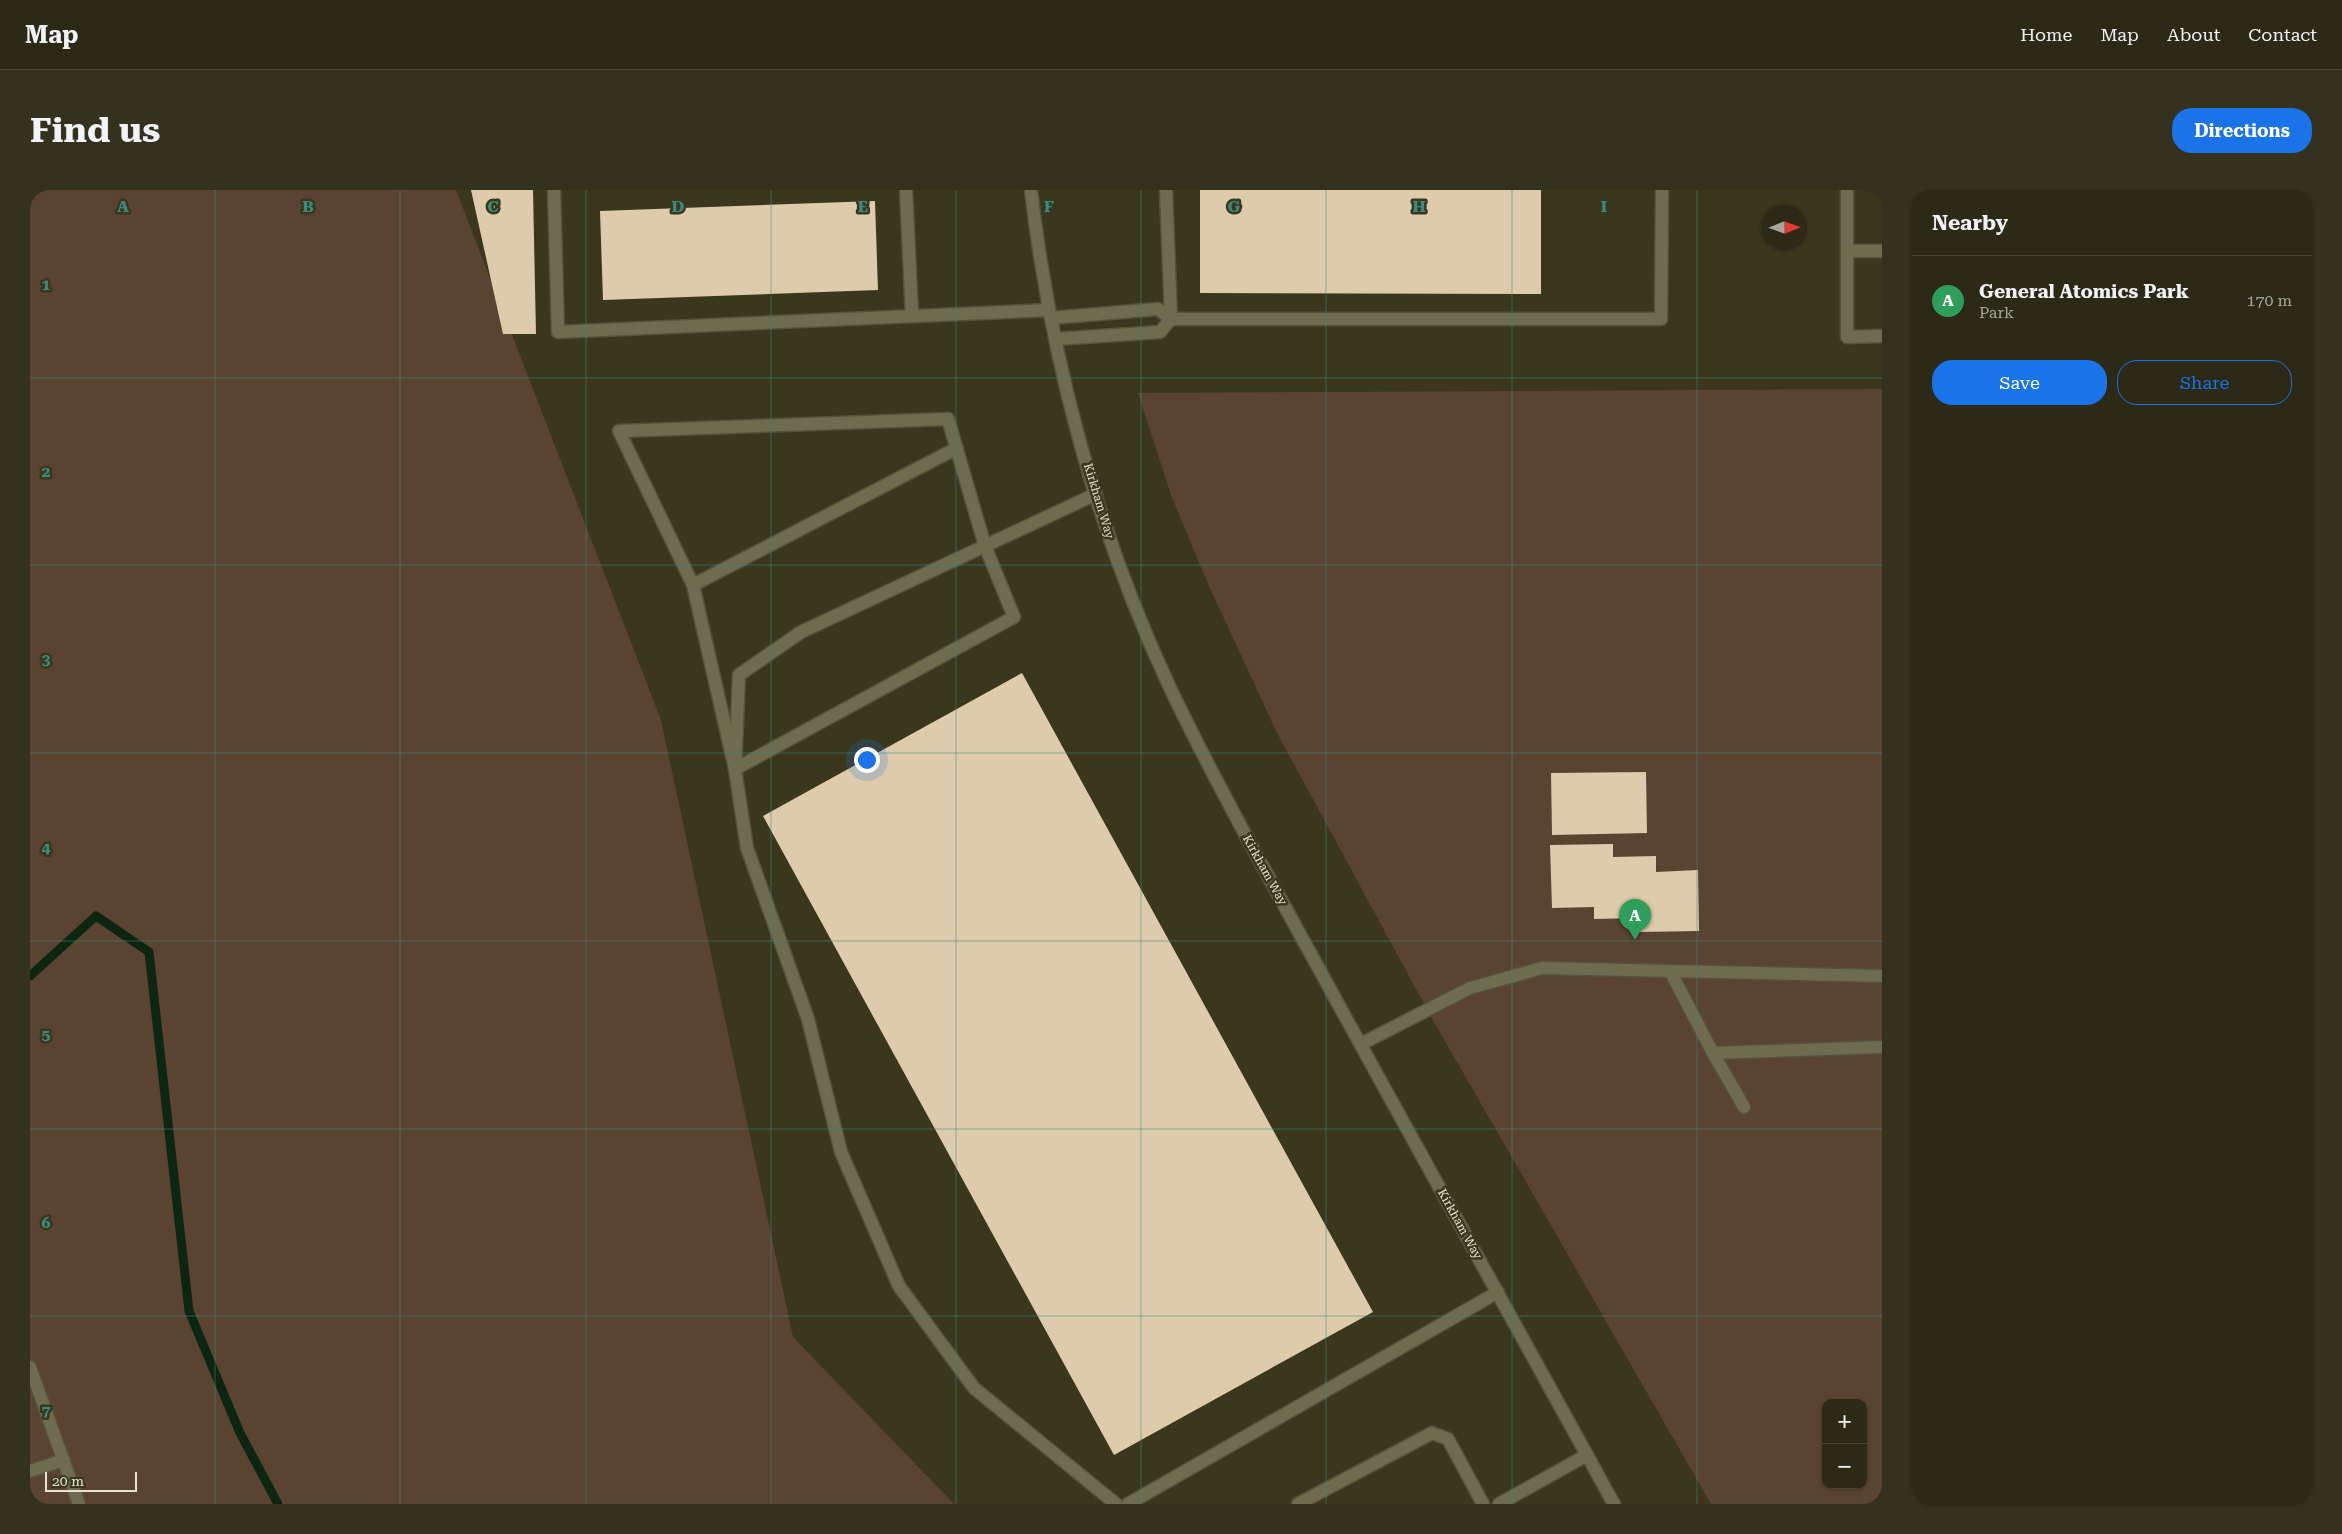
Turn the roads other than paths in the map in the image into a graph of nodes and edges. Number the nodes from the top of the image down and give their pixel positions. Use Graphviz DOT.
graph roads {
  1 [pos="554,190"];
  2 [pos="906,190"];
  3 [pos="1031,190"];
  4 [pos="1166,190"];
  5 [pos="1662,190"];
  6 [pos="1847,190"];
  7 [pos="1847,251"];
  8 [pos="1882,251"];
  9 [pos="1050,314"];
  10 [pos="912,316"];
  11 [pos="1171,319"];
  12 [pos="1882,336"];
  13 [pos="1056,339"];
  14 [pos="957,448"];
  15 [pos="1096,494"];
  16 [pos="986,546"];
  17 [pos="693,585"];
  18 [pos="735,769"];
  19 [pos="1670,971"];
  20 [pos="1882,976"];
  21 [pos="1361,1044"];
  22 [pos="1882,1047"];
  23 [pos="1714,1053"];
  24 [pos="1744,1107"];
  25 [pos="1498,1292"];
  26 [pos="30,1367"];
  27 [pos="1587,1455"];
  28 [pos="64,1460"];
  29 [pos="30,1472"];
  30 [pos="79,1504"];
  31 [pos="1116,1504"];
  32 [pos="1128,1504"];
  33 [pos="1298,1504"];
  34 [pos="1484,1504"];
  35 [pos="1499,1504"];
  36 [pos="1614,1504"];
  1 -- 10 [label="main road"];
  2 -- 10 [label="main road"];
  3 -- 9 [label="main road, Kirkham Way"];
  4 -- 11 [label="main road"];
  5 -- 11 [label="main road"];
  6 -- 7 [label="main road"];
  7 -- 8 [label="main road"];
  7 -- 12 [label="main road"];
  9 -- 10 [label="main road"];
  9 -- 11 [label="main road"];
  9 -- 13 [label="main road, Kirkham Way"];
  11 -- 13 [label="main road"];
  13 -- 15 [label="main road, Kirkham Way"];
  14 -- 16 [label="main road"];
  14 -- 17 [label="main road"];
  14 -- 17 [label="main road"];
  15 -- 16 [label="main road"];
  15 -- 21 [label="main road, Kirkham Way"];
  16 -- 18 [label="main road"];
  16 -- 18 [label="main road"];
  17 -- 18 [label="main road"];
  18 -- 31 [label="main road"];
  19 -- 20 [label="main road"];
  19 -- 21 [label="main road"];
  19 -- 23 [label="main road"];
  21 -- 25 [label="main road, Kirkham Way"];
  22 -- 23 [label="main road"];
  23 -- 24 [label="main road"];
  25 -- 27 [label="main road, Kirkham Way"];
  25 -- 32 [label="main road"];
  26 -- 28 [label="main road"];
  27 -- 35 [label="main road"];
  27 -- 36 [label="main road, Kirkham Way"];
  28 -- 29 [label="main road"];
  28 -- 30 [label="main road"];
  33 -- 34 [label="main road"];
}
